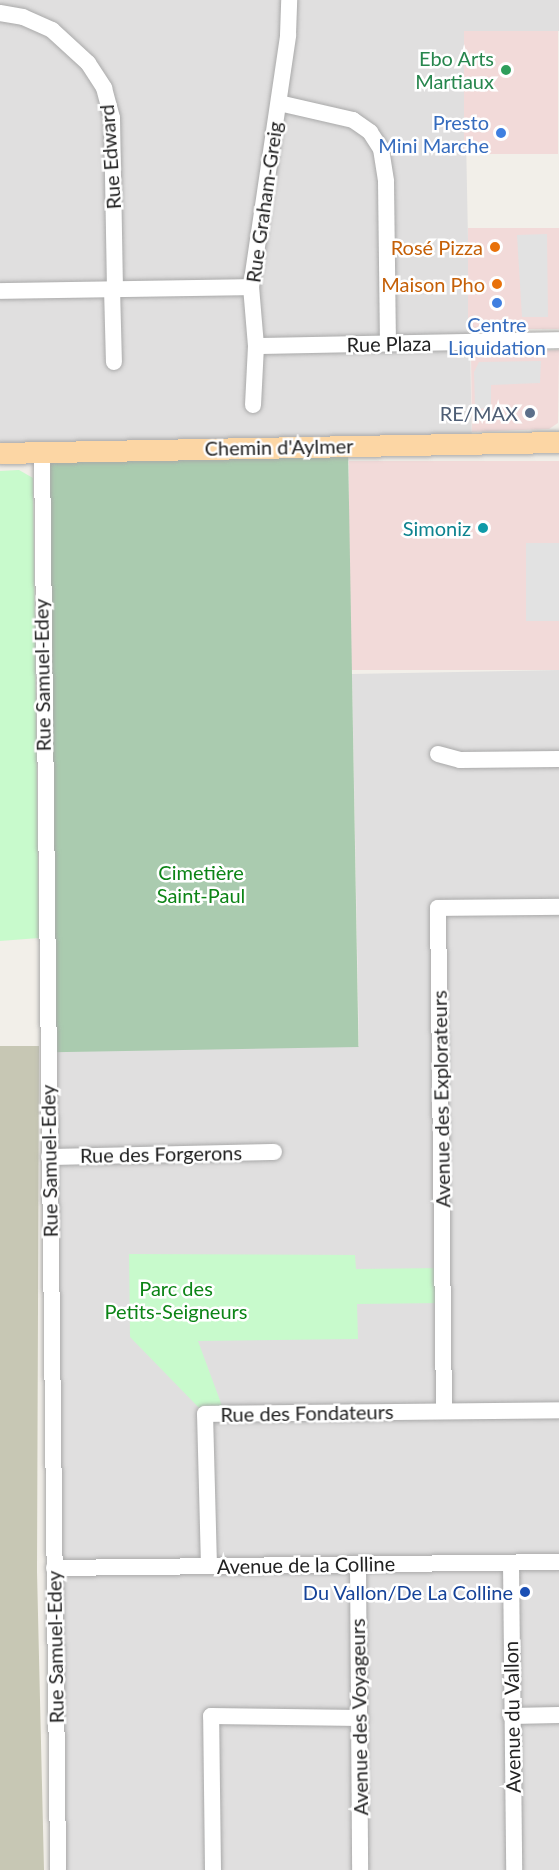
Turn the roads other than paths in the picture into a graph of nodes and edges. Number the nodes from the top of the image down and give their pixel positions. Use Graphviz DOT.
graph roads {
  1 [pos="289,0"];
  2 [pos="0,13"];
  3 [pos="279,103"];
  4 [pos="251,287"];
  5 [pos="114,288"];
  6 [pos="0,291"];
  7 [pos="559,340"];
  8 [pos="388,344"];
  9 [pos="256,346"];
  10 [pos="114,362"];
  11 [pos="253,405"];
  12 [pos="559,442"];
  13 [pos="0,453"];
  14 [pos="42,453"];
  15 [pos="438,754"];
  16 [pos="559,759"];
  17 [pos="559,908"];
  18 [pos="274,1152"];
  19 [pos="49,1157"];
  20 [pos="559,1410"];
  21 [pos="444,1411"];
  22 [pos="559,1562"];
  23 [pos="511,1563"];
  24 [pos="358,1564"];
  25 [pos="209,1566"];
  26 [pos="54,1568"];
  27 [pos="559,1715"];
  28 [pos="512,1716"];
  29 [pos="360,1718"];
  30 [pos="58,1870"];
  31 [pos="213,1870"];
  32 [pos="360,1870"];
  33 [pos="514,1870"];
  1 -- 3 [label="street, Rue Graham-Greig"];
  2 -- 5 [label="street, Rue Edward"];
  3 -- 4 [label="street, Rue Graham-Greig"];
  3 -- 8 [label="street"];
  4 -- 5 [label="street"];
  4 -- 9 [label="street, Rue Graham-Greig"];
  5 -- 6 [label="street"];
  5 -- 10 [label="street, Rue Edward"];
  7 -- 8 [label="street, Rue Plaza"];
  8 -- 9 [label="street, Rue Plaza"];
  9 -- 11 [label="street, Rue Graham-Greig"];
  12 -- 14 [label="main road, Chemin d'Aylmer"];
  13 -- 14 [label="main road, Chemin d'Aylmer"];
  14 -- 19 [label="street, Rue Samuel-Edey"];
  15 -- 16 [label="street"];
  17 -- 21 [label="street, Avenue des Explorateurs"];
  18 -- 19 [label="street, Rue des Forgerons"];
  19 -- 26 [label="street, Rue Samuel-Edey"];
  20 -- 21 [label="street, Rue des Fondateurs"];
  21 -- 25 [label="street, Rue des Fondateurs"];
  22 -- 23 [label="street, Avenue de la Colline"];
  23 -- 24 [label="street, Avenue de la Colline"];
  23 -- 28 [label="street, Avenue du Vallon"];
  24 -- 25 [label="street, Avenue de la Colline"];
  24 -- 29 [label="street, Avenue des Voyageurs"];
  25 -- 26 [label="street, Avenue de la Colline"];
  26 -- 30 [label="street, Rue Samuel-Edey"];
  27 -- 28 [label="street"];
  28 -- 33 [label="street, Avenue du Vallon"];
  29 -- 31 [label="street"];
  29 -- 32 [label="street, Avenue des Voyageurs"];
}
